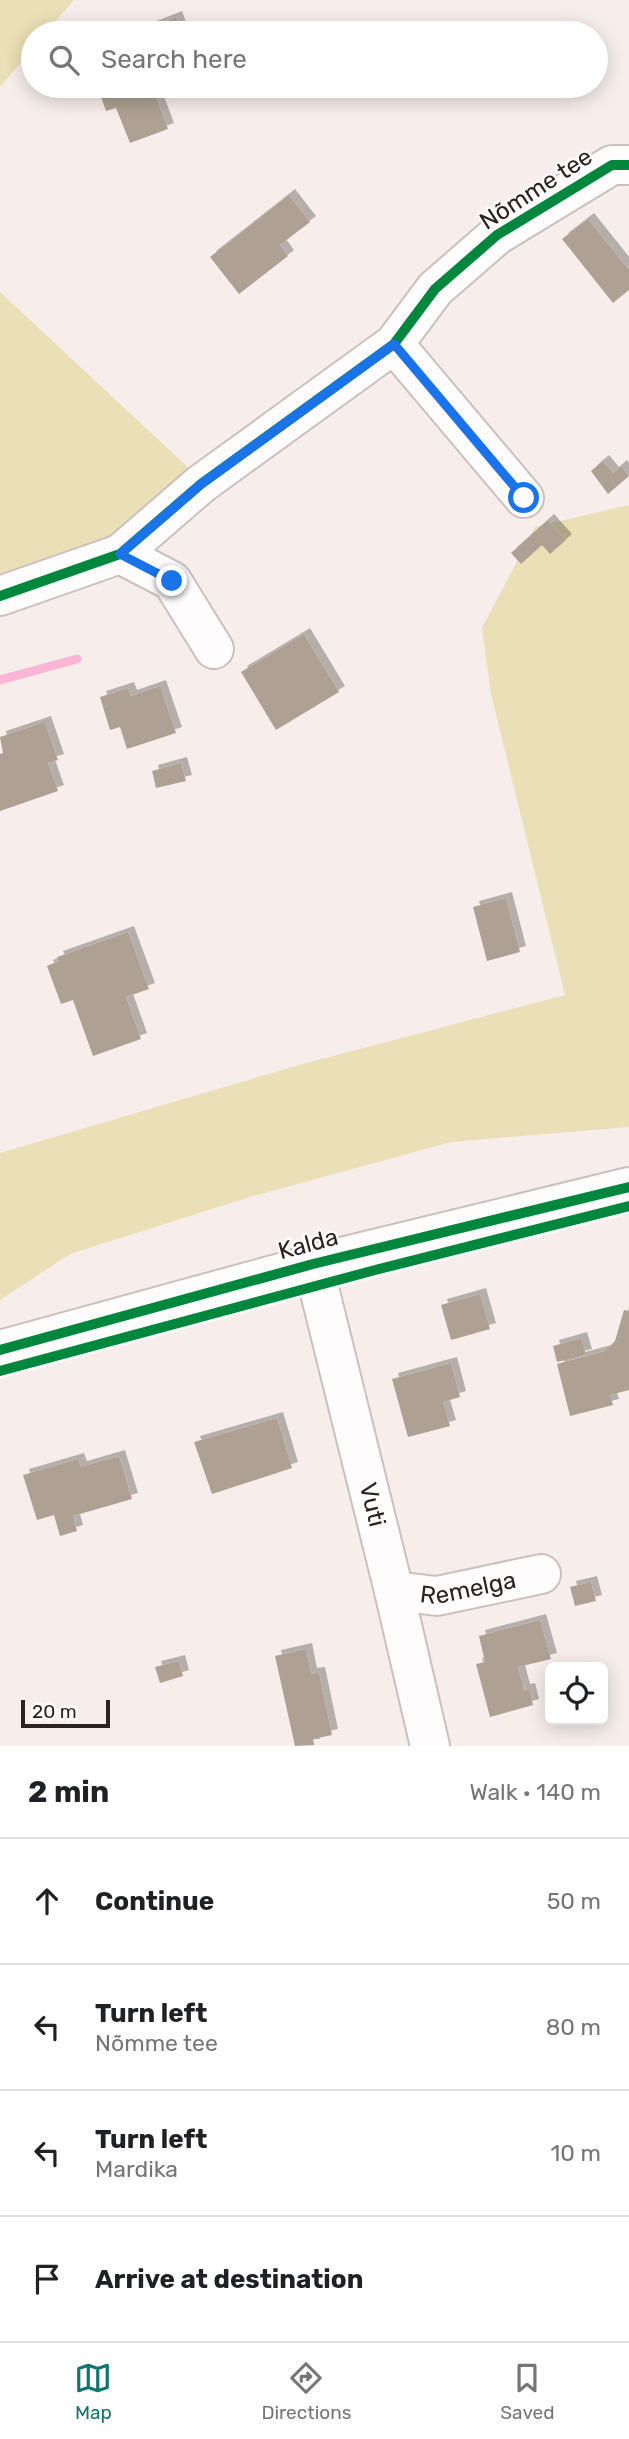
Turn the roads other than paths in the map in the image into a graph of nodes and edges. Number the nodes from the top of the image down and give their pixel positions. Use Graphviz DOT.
graph roads {
  1 [pos="629,165"];
  2 [pos="394,344"];
  3 [pos="524,498"];
  4 [pos="120,554"];
  5 [pos="0,597"];
  6 [pos="214,649"];
  7 [pos="629,1187"];
  8 [pos="313,1264"];
  9 [pos="0,1350"];
  10 [pos="541,1574"];
  11 [pos="394,1591"];
  12 [pos="430,1746"];
  1 -- 2 [label="street, Nõmme tee"];
  2 -- 3 [label="street"];
  2 -- 4 [label="street, Nõmme tee"];
  4 -- 5 [label="street, Nõmme tee"];
  4 -- 6 [label="street"];
  7 -- 8 [label="street, Kalda"];
  8 -- 9 [label="street, Kalda"];
  8 -- 11 [label="street, Vuti"];
  10 -- 11 [label="street, Remelga"];
  11 -- 12 [label="street, Vuti"];
}
